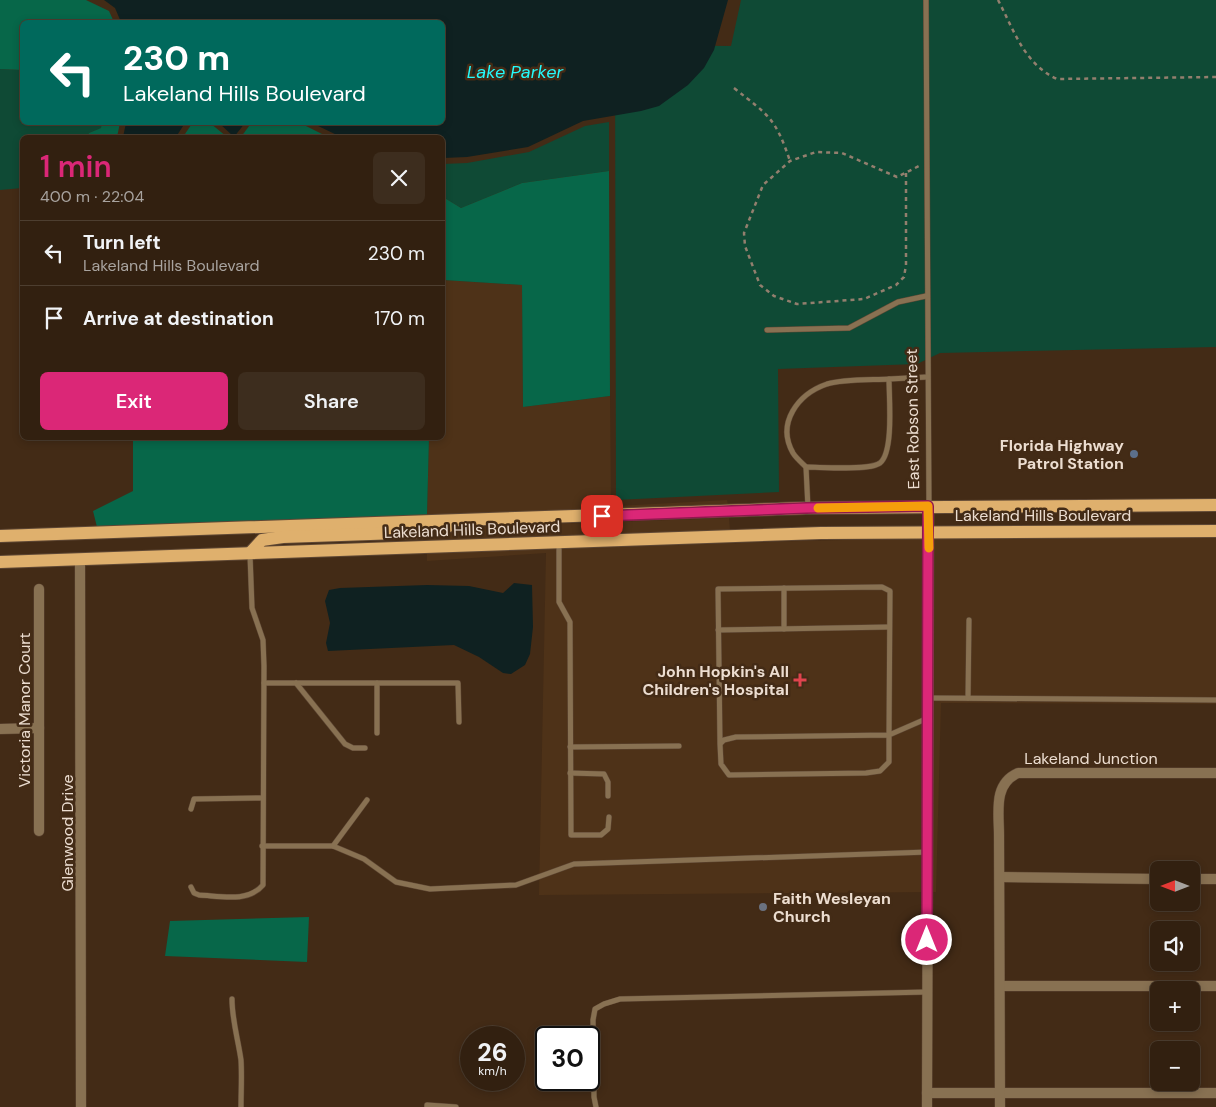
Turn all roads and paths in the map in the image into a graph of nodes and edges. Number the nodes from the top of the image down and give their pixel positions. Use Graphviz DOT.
graph roads {
  1 [pos="926,0"];
  2 [pos="998,0"];
  3 [pos="1216,77"];
  4 [pos="734,88"];
  5 [pos="790,161"];
  6 [pos="926,161"];
  7 [pos="906,173"];
  8 [pos="926,296"];
  9 [pos="767,330"];
  10 [pos="927,377"];
  11 [pos="889,379"];
  12 [pos="806,467"];
  13 [pos="1216,505"];
  14 [pos="928,506"];
  15 [pos="808,508"];
  16 [pos="466,521"];
  17 [pos="1216,531"];
  18 [pos="929,532"];
  19 [pos="0,536"];
  20 [pos="559,542"];
  21 [pos="250,553"];
  22 [pos="80,559"];
  23 [pos="0,562"];
  24 [pos="784,588"];
  25 [pos="39,589"];
  26 [pos="969,620"];
  27 [pos="889,628"];
  28 [pos="784,629"];
  29 [pos="718,630"];
  30 [pos="264,683"];
  31 [pos="296,683"];
  32 [pos="377,683"];
  33 [pos="928,698"];
  34 [pos="968,698"];
  35 [pos="1216,700"];
  36 [pos="928,718"];
  37 [pos="459,722"];
  38 [pos="0,728"];
  39 [pos="39,728"];
  40 [pos="377,733"];
  41 [pos="890,735"];
  42 [pos="720,744"];
  43 [pos="679,746"];
  44 [pos="570,747"];
  45 [pos="365,748"];
  46 [pos="570,772"];
  47 [pos="1216,773"];
  48 [pos="608,796"];
  49 [pos="262,798"];
  50 [pos="367,800"];
  51 [pos="190,809"];
  52 [pos="609,817"];
  53 [pos="39,831"];
  54 [pos="262,846"];
  55 [pos="333,846"];
  56 [pos="928,852"];
  57 [pos="1000,877"];
  58 [pos="1150,879"];
  59 [pos="1200,879"];
  60 [pos="1216,879"];
  61 [pos="191,887"];
  62 [pos="1000,986"];
  63 [pos="1216,986"];
  64 [pos="927,992"];
  65 [pos="232,999"];
  66 [pos="927,1093"];
  67 [pos="1000,1093"];
  68 [pos="1216,1093"];
  69 [pos="81,1107"];
  70 [pos="241,1107"];
  71 [pos="426,1107"];
  72 [pos="456,1107"];
  73 [pos="596,1107"];
  74 [pos="927,1107"];
  75 [pos="1000,1107"];
  1 -- 6 [label="lane, East Robson Street"];
  2 -- 3 [label="path"];
  4 -- 5 [label="path"];
  5 -- 7 [label="path"];
  5 -- 7 [label="path"];
  6 -- 7 [label="path"];
  6 -- 8 [label="lane, East Robson Street"];
  8 -- 9 [label="lane"];
  8 -- 10 [label="lane, East Robson Street"];
  10 -- 11 [label="lane"];
  10 -- 14 [label="lane, East Robson Street"];
  11 -- 12 [label="lane"];
  11 -- 12 [label="lane"];
  12 -- 15 [label="lane"];
  13 -- 14 [label="main road, Lakeland Hills Boulevard"];
  14 -- 15 [label="main road, Lakeland Hills Boulevard"];
  14 -- 18 [label="street, East Robson Street"];
  15 -- 16 [label="main road, Lakeland Hills Boulevard"];
  16 -- 19 [label="main road, Lakeland Hills Boulevard"];
  16 -- 21 [label="main road"];
  17 -- 18 [label="main road, Lakeland Hills Boulevard"];
  18 -- 20 [label="main road, Lakeland Hills Boulevard"];
  18 -- 33 [label="street, East Robson Street"];
  20 -- 21 [label="main road, Lakeland Hills Boulevard"];
  20 -- 44 [label="lane"];
  21 -- 22 [label="main road, Lakeland Hills Boulevard"];
  21 -- 30 [label="lane"];
  22 -- 23 [label="main road, Lakeland Hills Boulevard"];
  22 -- 69 [label="street, Glenwood Drive"];
  24 -- 27 [label="lane"];
  24 -- 28 [label="lane"];
  24 -- 29 [label="lane"];
  25 -- 39 [label="street, Victoria Manor Court"];
  26 -- 34 [label="lane"];
  27 -- 28 [label="lane"];
  27 -- 41 [label="lane"];
  28 -- 29 [label="lane"];
  29 -- 42 [label="lane"];
  30 -- 31 [label="lane"];
  30 -- 49 [label="lane"];
  31 -- 32 [label="lane"];
  31 -- 45 [label="lane"];
  32 -- 37 [label="lane"];
  32 -- 40 [label="lane"];
  33 -- 34 [label="lane"];
  33 -- 36 [label="street, East Robson Street"];
  34 -- 35 [label="lane"];
  36 -- 41 [label="lane"];
  36 -- 56 [label="street, East Robson Street"];
  38 -- 39 [label="street"];
  39 -- 53 [label="street, Victoria Manor Court"];
  41 -- 42 [label="lane"];
  41 -- 42 [label="lane"];
  43 -- 44 [label="lane"];
  44 -- 46 [label="lane"];
  46 -- 48 [label="lane"];
  46 -- 52 [label="lane"];
  47 -- 57 [label="street, Lakeland Junction"];
  49 -- 51 [label="lane"];
  49 -- 54 [label="lane"];
  50 -- 55 [label="lane"];
  54 -- 55 [label="lane"];
  54 -- 61 [label="lane"];
  55 -- 56 [label="lane"];
  56 -- 64 [label="street, East Robson Street"];
  57 -- 58 [label="street"];
  57 -- 62 [label="street, Lakeland Junction"];
  59 -- 60 [label="street"];
  62 -- 63 [label="street"];
  62 -- 67 [label="street, Lakeland Junction"];
  64 -- 66 [label="street, East Robson Street"];
  64 -- 73 [label="lane"];
  65 -- 70 [label="lane"];
  66 -- 67 [label="street"];
  66 -- 74 [label="street, East Robson Street"];
  67 -- 68 [label="street"];
  67 -- 75 [label="street, Lakeland Junction"];
  71 -- 72 [label="lane"];
}
